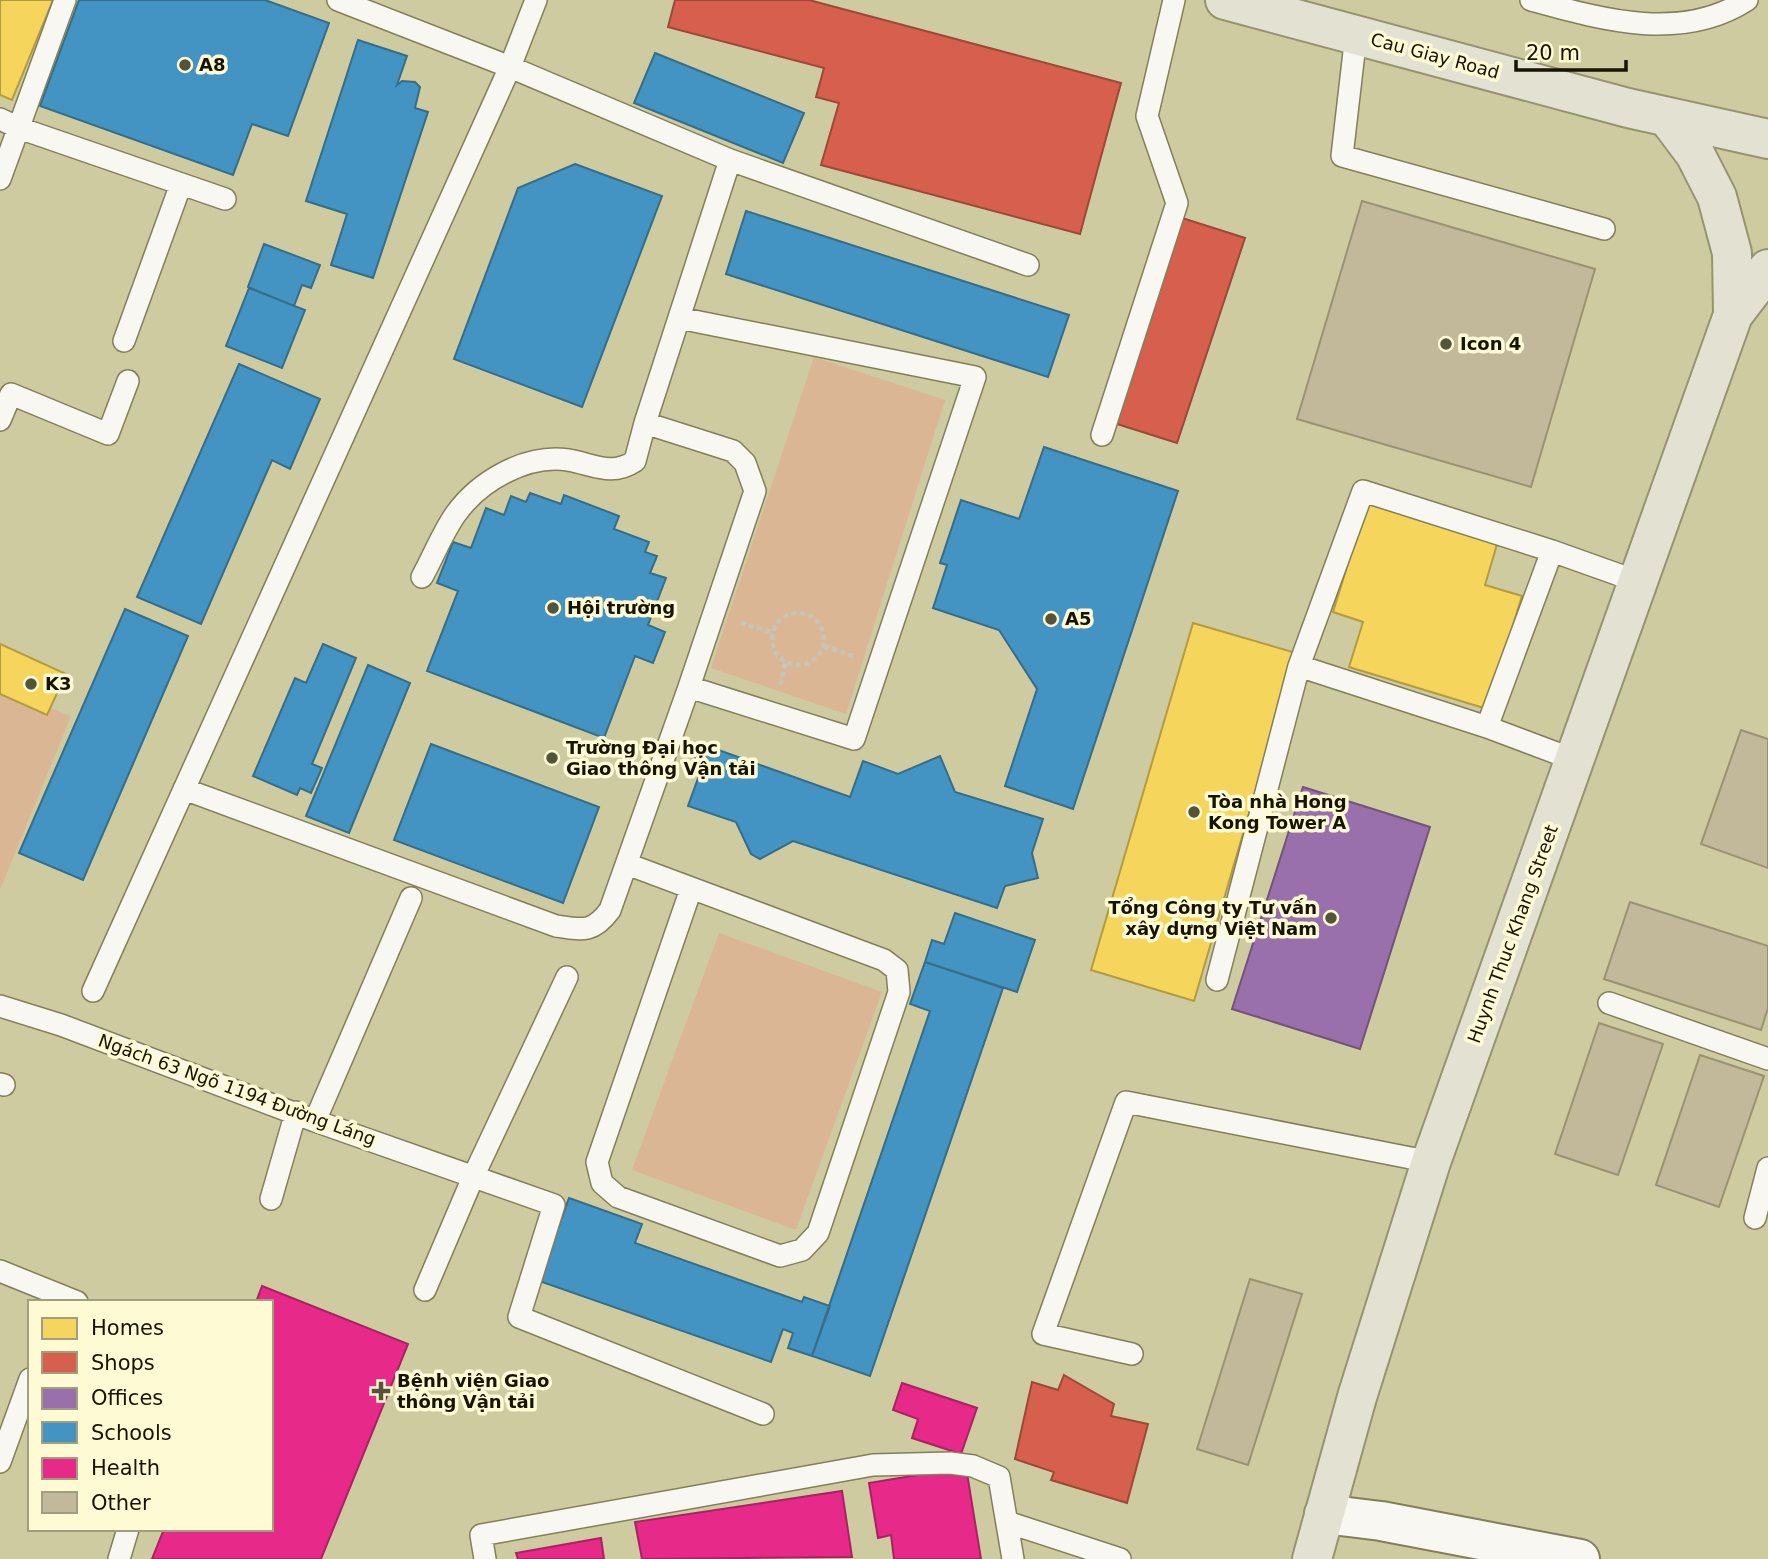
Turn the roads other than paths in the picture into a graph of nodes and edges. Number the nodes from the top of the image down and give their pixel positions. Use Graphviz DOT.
graph roads {
  1 [pos="65,0"];
  2 [pos="338,0"];
  3 [pos="536,0"];
  4 [pos="1174,0"];
  5 [pos="1225,0"];
  6 [pos="1531,0"];
  7 [pos="1747,0"];
  8 [pos="1356,35"];
  9 [pos="510,67"];
  10 [pos="1668,118"];
  11 [pos="9,123"];
  12 [pos="1768,139"];
  13 [pos="730,160"];
  14 [pos="0,179"];
  15 [pos="181,184"];
  16 [pos="225,198"];
  17 [pos="1604,229"];
  18 [pos="1028,265"];
  19 [pos="1768,270"];
  20 [pos="1733,315"];
  21 [pos="678,318"];
  22 [pos="124,341"];
  23 [pos="128,381"];
  24 [pos="0,419"];
  25 [pos="645,423"];
  26 [pos="1102,435"];
  27 [pos="1552,551"];
  28 [pos="422,577"];
  29 [pos="1639,582"];
  30 [pos="1299,666"];
  31 [pos="689,687"];
  32 [pos="1487,727"];
  33 [pos="1575,760"];
  34 [pos="184,789"];
  35 [pos="626,864"];
  36 [pos="691,889"];
  37 [pos="411,898"];
  38 [pos="567,977"];
  39 [pos="1217,980"];
  40 [pos="93,991"];
  41 [pos="1609,1003"];
  42 [pos="0,1006"];
  43 [pos="1768,1059"];
  44 [pos="306,1117"];
  45 [pos="1431,1162"];
  46 [pos="1768,1168"];
  47 [pos="474,1175"];
  48 [pos="271,1199"];
  49 [pos="1755,1218"];
  50 [pos="0,1271"];
  51 [pos="425,1290"];
  52 [pos="64,1300"];
  53 [pos="1132,1354"];
  54 [pos="28,1385"];
  55 [pos="762,1414"];
  56 [pos="0,1462"];
  57 [pos="1324,1514"];
  58 [pos="1007,1522"];
  59 [pos="127,1531"];
  60 [pos="118,1559"];
  61 [pos="485,1559"];
  62 [pos="1013,1559"];
  63 [pos="1120,1559"];
  64 [pos="1312,1559"];
  65 [pos="1575,1559"];
  1 -- 11 [label="lane"];
  2 -- 9 [label="lane"];
  3 -- 9 [label="lane"];
  4 -- 26 [label="lane"];
  5 -- 8 [label="main road, Cau Giay Road"];
  6 -- 7 [label="lane"];
  8 -- 10 [label="main road, Cau Giay Road"];
  8 -- 17 [label="lane"];
  9 -- 13 [label="lane"];
  9 -- 34 [label="lane"];
  10 -- 12 [label="main road, Cau Giay Road"];
  10 -- 20 [label="main road, Huynh Thuc Khang Street"];
  11 -- 14 [label="lane"];
  11 -- 15 [label="lane"];
  13 -- 18 [label="lane"];
  13 -- 21 [label="lane"];
  15 -- 16 [label="lane"];
  15 -- 22 [label="lane"];
  19 -- 20 [label="main road, Huynh Thuc Khang Street"];
  20 -- 29 [label="main road, Huynh Thuc Khang Street"];
  21 -- 25 [label="lane"];
  21 -- 31 [label="lane"];
  23 -- 24 [label="lane"];
  25 -- 28 [label="lane"];
  25 -- 31 [label="lane"];
  27 -- 29 [label="lane"];
  27 -- 30 [label="lane"];
  27 -- 32 [label="lane"];
  29 -- 33 [label="main road, Huynh Thuc Khang Street"];
  30 -- 32 [label="lane"];
  30 -- 39 [label="lane"];
  31 -- 35 [label="lane"];
  32 -- 33 [label="lane"];
  33 -- 45 [label="main road, Huynh Thuc Khang Street"];
  34 -- 35 [label="lane"];
  34 -- 40 [label="lane"];
  35 -- 36 [label="lane"];
  36 -- 36 [label="lane"];
  37 -- 44 [label="lane"];
  38 -- 47 [label="lane"];
  41 -- 43 [label="lane"];
  42 -- 44 [label="lane, Ngách 63 Ngõ 1194 Đường Láng"];
  44 -- 47 [label="lane, Ngách 63 Ngõ 1194 Đường Láng"];
  44 -- 48 [label="lane"];
  45 -- 53 [label="lane"];
  45 -- 57 [label="main road, Huynh Thuc Khang Street"];
  46 -- 49 [label="lane"];
  47 -- 51 [label="lane"];
  47 -- 55 [label="lane, Ngách 63 Ngõ 1194 Đường Láng"];
  50 -- 52 [label="lane"];
  54 -- 56 [label="lane"];
  57 -- 64 [label="main road, Huynh Thuc Khang Street"];
  57 -- 65 [label="street"];
  58 -- 61 [label="lane"];
  58 -- 62 [label="lane"];
  58 -- 63 [label="lane"];
  59 -- 60 [label="lane"];
}
